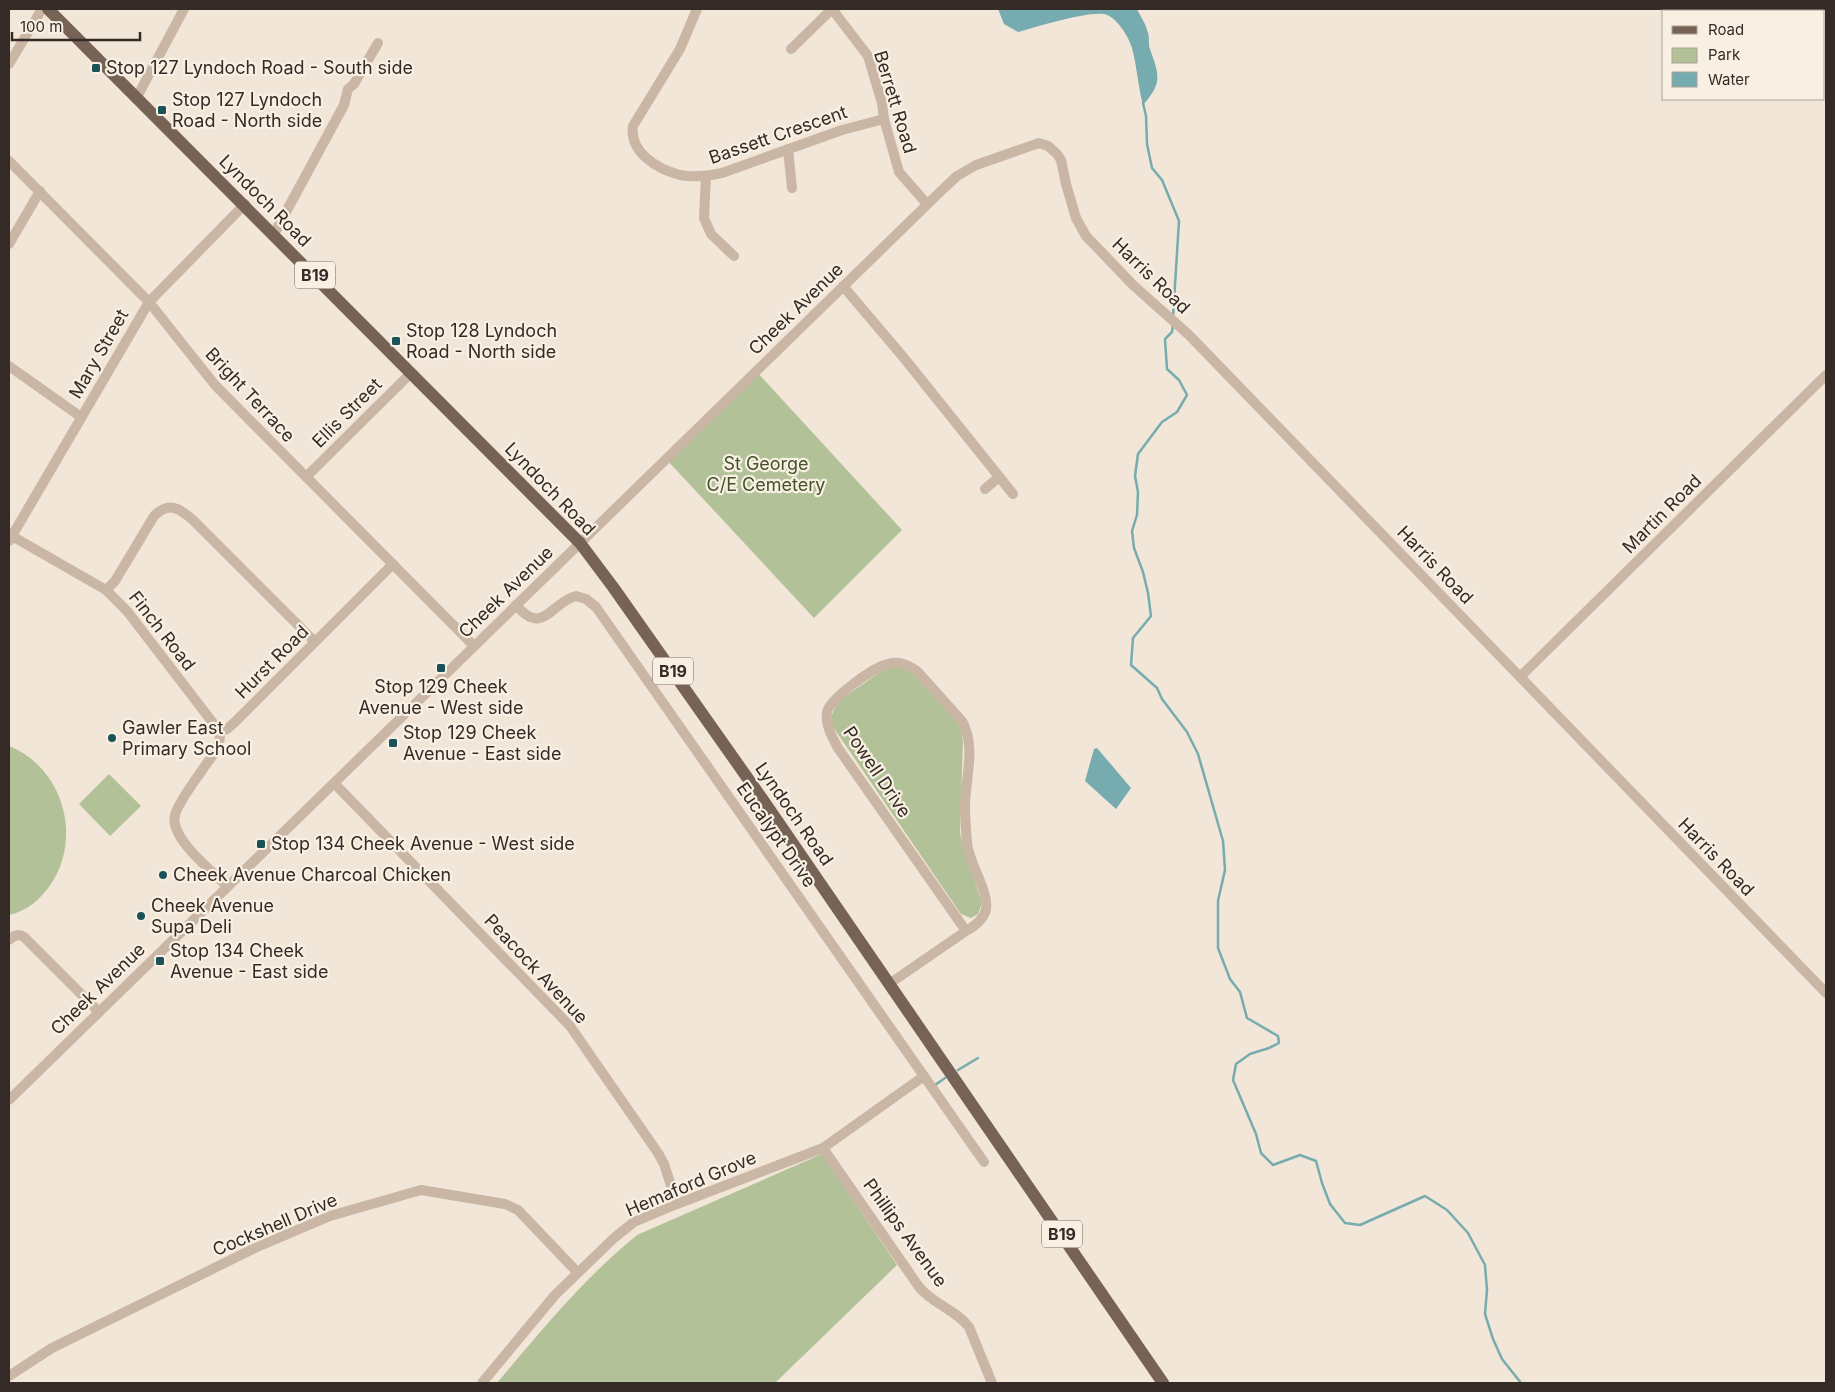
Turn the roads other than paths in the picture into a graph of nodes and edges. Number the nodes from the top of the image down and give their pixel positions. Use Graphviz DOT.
graph roads {
  1 [pos="42,9"];
  2 [pos="48,9"];
  3 [pos="184,9"];
  4 [pos="697,9"];
  5 [pos="832,9"];
  6 [pos="378,43"];
  7 [pos="791,49"];
  8 [pos="9,64"];
  9 [pos="137,97"];
  10 [pos="884,118"];
  11 [pos="1043,144"];
  12 [pos="788,149"];
  13 [pos="9,161"];
  14 [pos="706,176"];
  15 [pos="792,188"];
  16 [pos="40,191"];
  17 [pos="245,204"];
  18 [pos="927,204"];
  19 [pos="274,234"];
  20 [pos="9,244"];
  21 [pos="734,256"];
  22 [pos="843,286"];
  23 [pos="149,302"];
  24 [pos="9,366"];
  25 [pos="411,373"];
  26 [pos="1826,375"];
  27 [pos="81,417"];
  28 [pos="306,477"];
  29 [pos="999,477"];
  30 [pos="985,489"];
  31 [pos="1013,494"];
  32 [pos="10,539"];
  33 [pos="580,542"];
  34 [pos="393,564"];
  35 [pos="106,590"];
  36 [pos="516,605"];
  37 [pos="315,642"];
  38 [pos="474,646"];
  39 [pos="1520,677"];
  40 [pos="220,732"];
  41 [pos="334,783"];
  42 [pos="228,886"];
  43 [pos="966,931"];
  44 [pos="9,940"];
  45 [pos="889,984"];
  46 [pos="1826,993"];
  47 [pos="98,1011"];
  48 [pos="924,1076"];
  49 [pos="9,1100"];
  50 [pos="823,1148"];
  51 [pos="984,1162"];
  52 [pos="677,1204"];
  53 [pos="578,1273"];
  54 [pos="9,1376"];
  55 [pos="482,1383"];
  56 [pos="992,1383"];
  57 [pos="1163,1383"];
  1 -- 8 [label="street"];
  2 -- 9 [label="main road, Lyndoch Road / B19"];
  3 -- 9 [label="street"];
  4 -- 14 [label="street, Bassett Crescent"];
  5 -- 7 [label="street"];
  5 -- 10 [label="street, Berrett Road"];
  6 -- 19 [label="street"];
  9 -- 17 [label="main road, Lyndoch Road / B19"];
  10 -- 12 [label="street, Bassett Crescent"];
  10 -- 18 [label="street, Berrett Road"];
  11 -- 18 [label="street, Cheek Avenue"];
  11 -- 39 [label="street, Harris Road"];
  12 -- 14 [label="street, Bassett Crescent"];
  12 -- 15 [label="street"];
  13 -- 16 [label="street, Bright Terrace"];
  14 -- 21 [label="street"];
  16 -- 20 [label="street"];
  16 -- 23 [label="street, Bright Terrace"];
  17 -- 19 [label="main road, Lyndoch Road / B19"];
  17 -- 23 [label="street, Mary Street"];
  18 -- 22 [label="street, Cheek Avenue"];
  19 -- 25 [label="main road, Lyndoch Road / B19"];
  22 -- 29 [label="street"];
  22 -- 33 [label="street, Cheek Avenue"];
  23 -- 27 [label="street, Mary Street"];
  23 -- 28 [label="street, Bright Terrace"];
  24 -- 27 [label="street"];
  25 -- 28 [label="street, Ellis Street"];
  25 -- 33 [label="main road, Lyndoch Road / B19"];
  26 -- 39 [label="street, Martin Road"];
  27 -- 32 [label="street, Mary Street"];
  28 -- 34 [label="street, Bright Terrace"];
  29 -- 30 [label="street"];
  29 -- 31 [label="street"];
  32 -- 35 [label="street, Finch Road"];
  33 -- 36 [label="street, Cheek Avenue"];
  33 -- 45 [label="main road, Lyndoch Road / B19"];
  34 -- 37 [label="street, Hurst Road"];
  34 -- 38 [label="street, Bright Terrace"];
  35 -- 37 [label="street"];
  35 -- 40 [label="street, Finch Road"];
  36 -- 38 [label="street, Cheek Avenue"];
  36 -- 48 [label="street, Eucalypt Drive"];
  37 -- 40 [label="street, Hurst Road"];
  38 -- 41 [label="street, Cheek Avenue"];
  39 -- 46 [label="street, Harris Road"];
  40 -- 42 [label="street"];
  41 -- 42 [label="street, Cheek Avenue"];
  41 -- 52 [label="street, Peacock Avenue"];
  42 -- 47 [label="street, Cheek Avenue"];
  43 -- 43 [label="street, Powell Drive"];
  43 -- 45 [label="street, Powell Drive"];
  44 -- 47 [label="street"];
  45 -- 57 [label="main road, Lyndoch Road / B19"];
  47 -- 49 [label="street, Cheek Avenue"];
  48 -- 50 [label="street, Hemaford Grove"];
  48 -- 51 [label="street, Eucalypt Drive"];
  50 -- 52 [label="street, Hemaford Grove"];
  50 -- 56 [label="street, Phillips Avenue"];
  52 -- 53 [label="street, Hemaford Grove"];
  53 -- 54 [label="street, Cockshell Drive"];
  53 -- 55 [label="street, Hemaford Grove"];
}
